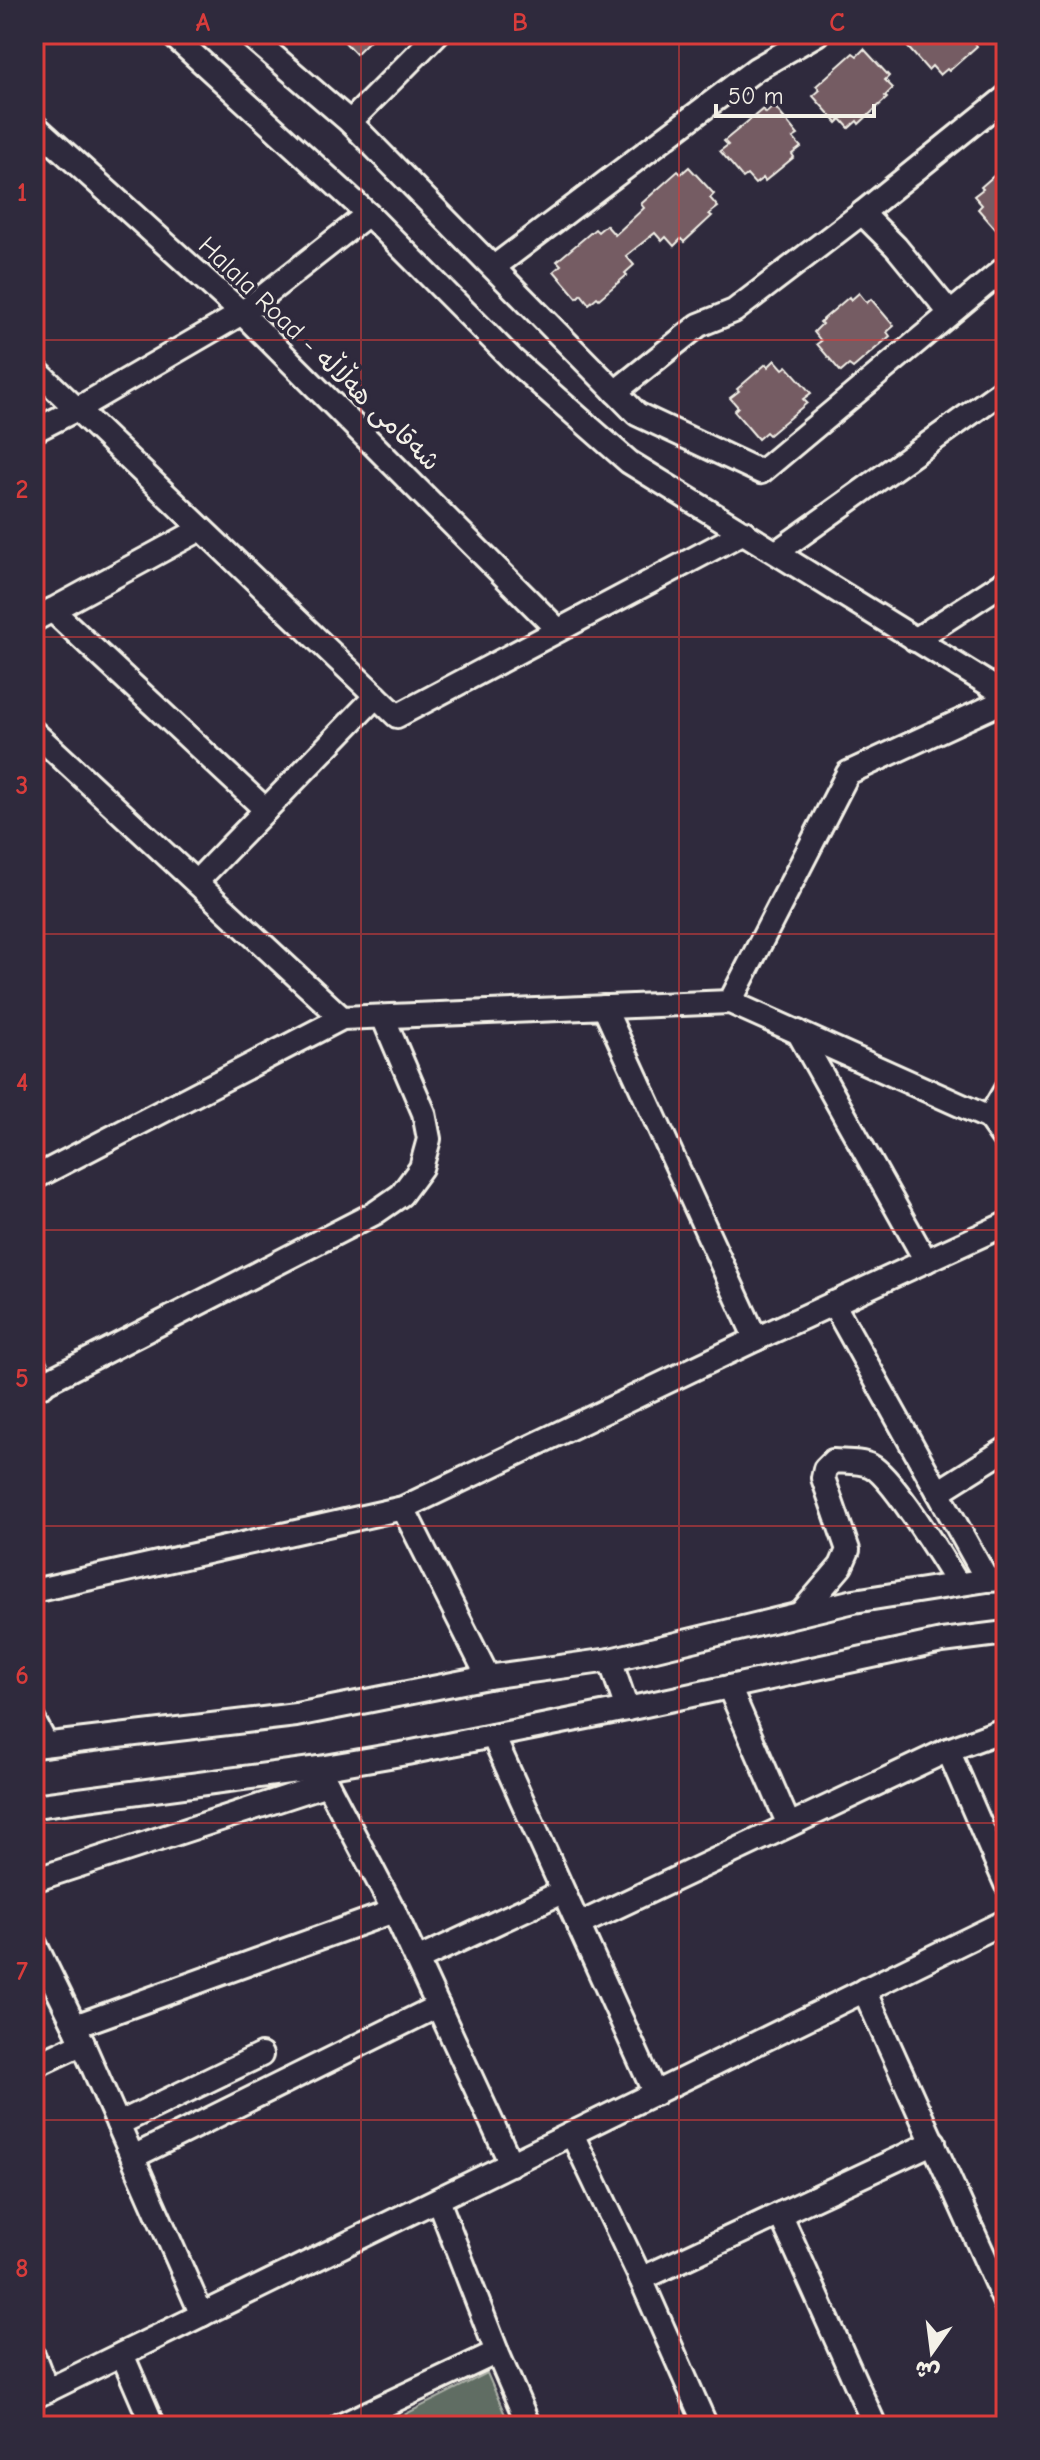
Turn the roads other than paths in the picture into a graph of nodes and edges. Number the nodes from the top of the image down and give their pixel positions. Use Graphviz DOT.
graph roads {
  1 [pos="171,34"];
  2 [pos="248,34"];
  3 [pos="437,34"];
  4 [pos="817,34"];
  5 [pos="1006,97"];
  6 [pos="350,122"];
  7 [pos="34,125"];
  8 [pos="862,213"];
  9 [pos="368,214"];
  10 [pos="494,267"];
  11 [pos="1006,267"];
  12 [pos="242,313"];
  13 [pos="950,313"];
  14 [pos="34,368"];
  15 [pos="1006,388"];
  16 [pos="615,392"];
  17 [pos="77,409"];
  18 [pos="34,431"];
  19 [pos="201,529"];
  20 [pos="744,532"];
  21 [pos="777,552"];
  22 [pos="1006,581"];
  23 [pos="43,615"];
  24 [pos="558,630"];
  25 [pos="915,640"];
  26 [pos="376,696"];
  27 [pos="1006,698"];
  28 [pos="34,732"];
  29 [pos="266,810"];
  30 [pos="197,881"];
  31 [pos="730,1002"];
  32 [pos="604,1007"];
  33 [pos="383,1017"];
  34 [pos="342,1018"];
  35 [pos="798,1032"];
  36 [pos="1006,1089"];
  37 [pos="989,1118"];
  38 [pos="1006,1142"];
  39 [pos="34,1178"];
  40 [pos="1006,1224"];
  41 [pos="926,1261"];
  42 [pos="833,1303"];
  43 [pos="756,1339"];
  44 [pos="37,1379"];
  45 [pos="1006,1449"];
  46 [pos="938,1492"];
  47 [pos="403,1508"];
  48 [pos="996,1580"];
  49 [pos="958,1584"];
  50 [pos="42,1589"];
  51 [pos="800,1614"];
  52 [pos="1006,1633"];
  53 [pos="610,1660"];
  54 [pos="488,1677"];
  55 [pos="729,1687"];
  56 [pos="627,1709"];
  57 [pos="34,1721"];
  58 [pos="1006,1729"];
  59 [pos="493,1736"];
  60 [pos="40,1745"];
  61 [pos="948,1750"];
  62 [pos="323,1776"];
  63 [pos="34,1806"];
  64 [pos="789,1825"];
  65 [pos="34,1880"];
  66 [pos="1006,1884"];
  67 [pos="562,1892"];
  68 [pos="394,1911"];
  69 [pos="1006,1921"];
  70 [pos="578,1925"];
  71 [pos="34,1942"];
  72 [pos="417,1960"];
  73 [pos="864,1990"];
  74 [pos="438,2006"];
  75 [pos="79,2035"];
  76 [pos="261,2055"];
  77 [pos="34,2066"];
  78 [pos="655,2094"];
  79 [pos="118,2124"];
  80 [pos="572,2134"];
  81 [pos="934,2142"];
  82 [pos="133,2157"];
  83 [pos="511,2164"];
  84 [pos="438,2200"];
  85 [pos="780,2214"];
  86 [pos="641,2279"];
  87 [pos="1006,2305"];
  88 [pos="202,2315"];
  89 [pos="497,2352"];
  90 [pos="122,2354"];
  91 [pos="34,2357"];
  92 [pos="41,2394"];
  93 [pos="153,2426"];
  94 [pos="340,2426"];
  95 [pos="529,2426"];
  96 [pos="706,2426"];
  97 [pos="875,2426"];
  1 -- 9 [label="street"];
  2 -- 6 [label="street"];
  3 -- 6 [label="street"];
  4 -- 10 [label="street"];
  5 -- 8 [label="street"];
  6 -- 10 [label="street"];
  7 -- 12 [label="street, Halala Road - شەقامی هەڵاڵە"];
  8 -- 13 [label="street"];
  8 -- 16 [label="street"];
  9 -- 12 [label="street"];
  9 -- 20 [label="street"];
  10 -- 16 [label="street"];
  11 -- 13 [label="street"];
  12 -- 17 [label="street"];
  12 -- 24 [label="street, Halala Road - شەقامی هەڵاڵە"];
  13 -- 16 [label="street"];
  14 -- 17 [label="street"];
  15 -- 21 [label="street"];
  17 -- 18 [label="street"];
  17 -- 19 [label="street"];
  19 -- 23 [label="street"];
  19 -- 26 [label="street"];
  20 -- 21 [label="street"];
  20 -- 24 [label="street"];
  21 -- 25 [label="street"];
  22 -- 25 [label="street"];
  23 -- 29 [label="street"];
  24 -- 26 [label="street"];
  25 -- 27 [label="street"];
  26 -- 29 [label="street"];
  27 -- 31 [label="street"];
  28 -- 30 [label="street"];
  29 -- 30 [label="street"];
  30 -- 34 [label="street"];
  31 -- 32 [label="street"];
  31 -- 35 [label="street"];
  32 -- 33 [label="street"];
  32 -- 43 [label="street"];
  33 -- 34 [label="street"];
  33 -- 44 [label="street"];
  34 -- 39 [label="street"];
  35 -- 37 [label="street"];
  35 -- 41 [label="street"];
  36 -- 37 [label="street"];
  37 -- 38 [label="street"];
  40 -- 41 [label="street"];
  41 -- 42 [label="street"];
  42 -- 43 [label="street"];
  42 -- 46 [label="street"];
  43 -- 47 [label="street"];
  45 -- 46 [label="street"];
  46 -- 48 [label="street"];
  47 -- 50 [label="street"];
  47 -- 54 [label="street"];
  48 -- 49 [label="street"];
  49 -- 51 [label="street"];
  49 -- 51 [label="street"];
  51 -- 53 [label="street"];
  52 -- 55 [label="street"];
  53 -- 54 [label="street"];
  53 -- 56 [label="street"];
  54 -- 60 [label="street"];
  55 -- 56 [label="street"];
  55 -- 64 [label="street"];
  56 -- 59 [label="street"];
  57 -- 60 [label="street"];
  58 -- 61 [label="street"];
  59 -- 62 [label="street"];
  59 -- 67 [label="street"];
  61 -- 64 [label="street"];
  61 -- 66 [label="street"];
  62 -- 63 [label="street"];
  62 -- 65 [label="street"];
  62 -- 68 [label="street"];
  64 -- 70 [label="street"];
  67 -- 70 [label="street"];
  67 -- 72 [label="street"];
  68 -- 72 [label="street"];
  68 -- 75 [label="street"];
  69 -- 73 [label="street"];
  70 -- 78 [label="street"];
  71 -- 75 [label="street"];
  72 -- 74 [label="street"];
  73 -- 78 [label="street"];
  73 -- 81 [label="street"];
  74 -- 82 [label="street"];
  74 -- 83 [label="street"];
  75 -- 77 [label="street"];
  75 -- 79 [label="street"];
  76 -- 79 [label="street"];
  78 -- 80 [label="street"];
  79 -- 82 [label="street"];
  80 -- 83 [label="street"];
  80 -- 86 [label="street"];
  81 -- 85 [label="street"];
  81 -- 87 [label="street"];
  82 -- 88 [label="street"];
  83 -- 84 [label="street"];
  84 -- 88 [label="street"];
  84 -- 89 [label="street"];
  85 -- 86 [label="street"];
  85 -- 97 [label="street"];
  86 -- 96 [label="street"];
  88 -- 90 [label="street"];
  89 -- 94 [label="street"];
  89 -- 95 [label="street"];
  90 -- 92 [label="street"];
  90 -- 93 [label="street"];
  91 -- 92 [label="street"];
}
